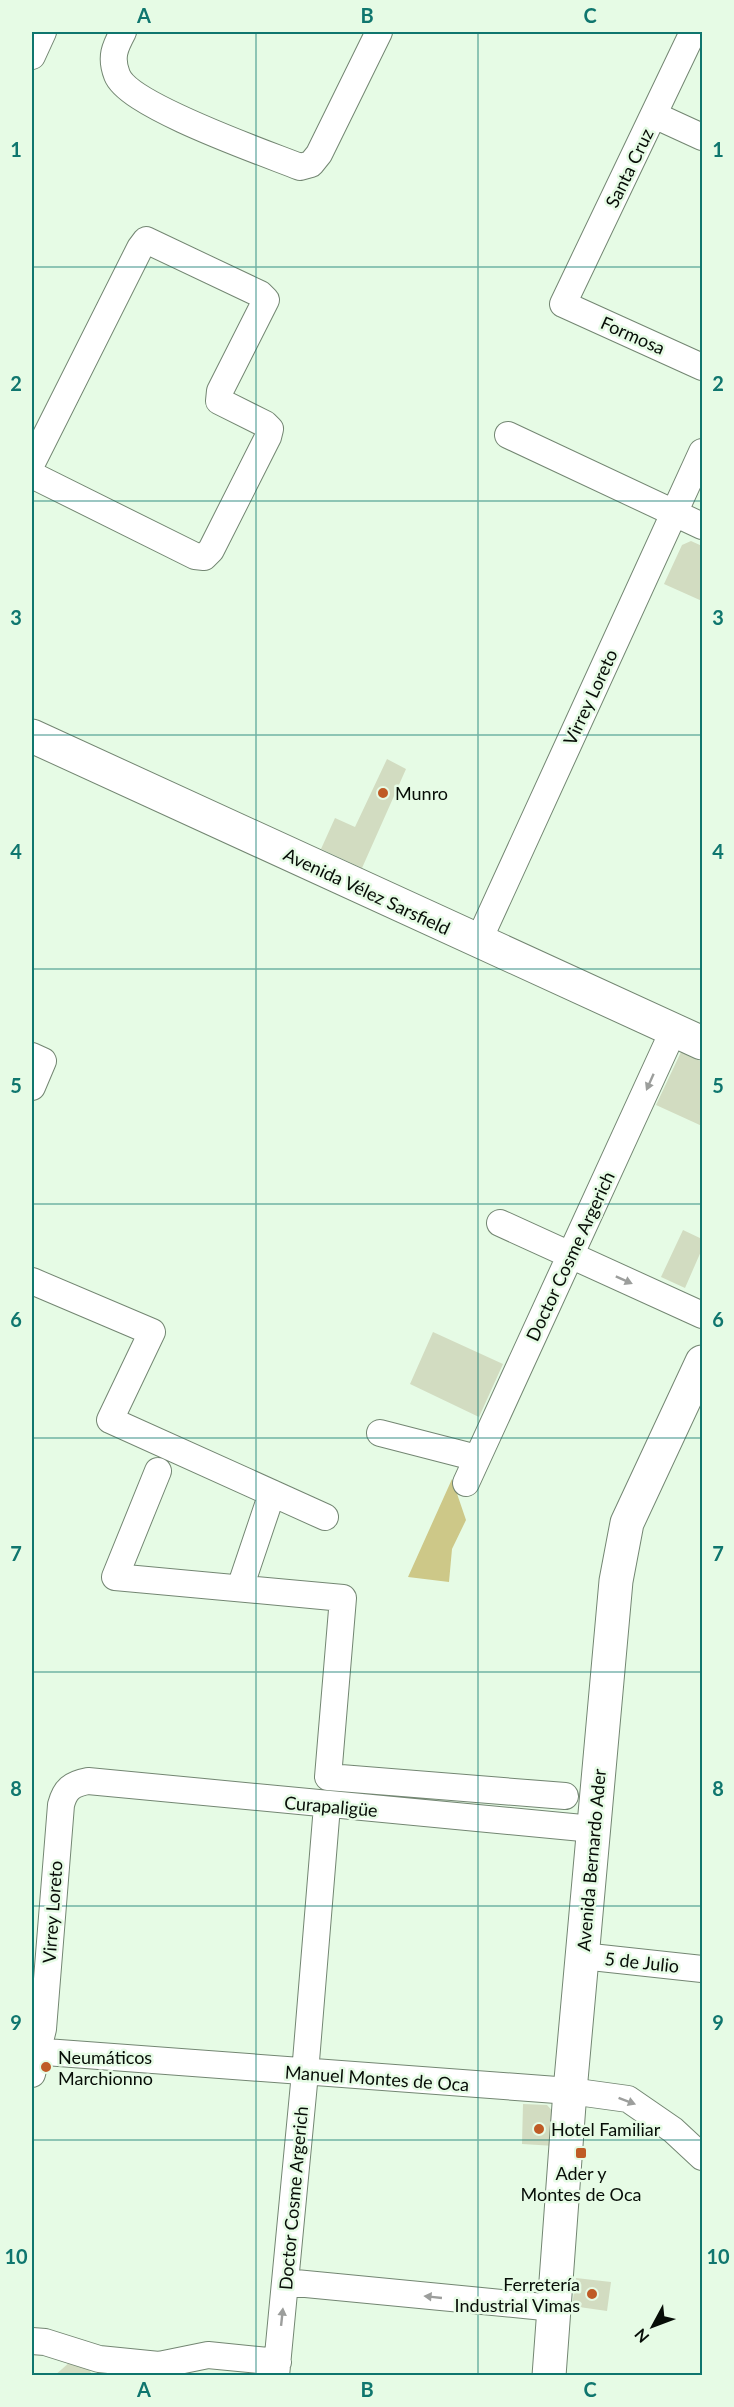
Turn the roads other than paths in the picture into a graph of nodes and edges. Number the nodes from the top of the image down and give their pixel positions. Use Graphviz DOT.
graph roads {
  1 [pos="43,32"];
  2 [pos="123,32"];
  3 [pos="379,32"];
  4 [pos="693,32"];
  5 [pos="32,57"];
  6 [pos="654,115"];
  7 [pos="702,137"];
  8 [pos="562,304"];
  9 [pos="702,367"];
  10 [pos="508,435"];
  11 [pos="702,452"];
  12 [pos="32,463"];
  13 [pos="32,475"];
  14 [pos="675,513"];
  15 [pos="702,526"];
  16 [pos="32,736"];
  17 [pos="478,942"];
  18 [pos="688,1036"];
  19 [pos="32,1056"];
  20 [pos="32,1087"];
  21 [pos="500,1223"];
  22 [pos="571,1257"];
  23 [pos="32,1281"];
  24 [pos="702,1315"];
  25 [pos="702,1362"];
  26 [pos="380,1433"];
  27 [pos="477,1458"];
  28 [pos="158,1471"];
  29 [pos="466,1483"];
  30 [pos="272,1493"];
  31 [pos="325,1517"];
  32 [pos="240,1588"];
  33 [pos="70,1787"];
  34 [pos="565,1796"];
  35 [pos="327,1806"];
  36 [pos="593,1829"];
  37 [pos="582,1956"];
  38 [pos="702,1969"];
  39 [pos="33,2059"];
  40 [pos="305,2073"];
  41 [pos="570,2091"];
  42 [pos="702,2157"];
  43 [pos="285,2282"];
  44 [pos="554,2308"];
  45 [pos="32,2341"];
  46 [pos="277,2369"];
  47 [pos="549,2376"];
  1 -- 5 [label="street"];
  2 -- 3 [label="street"];
  4 -- 6 [label="street, Santa Cruz"];
  6 -- 7 [label="street"];
  6 -- 8 [label="street, Santa Cruz"];
  8 -- 9 [label="street, Formosa"];
  10 -- 14 [label="street"];
  11 -- 14 [label="street, Virrey Loreto"];
  12 -- 13 [label="street"];
  14 -- 15 [label="street"];
  14 -- 17 [label="street, Virrey Loreto"];
  16 -- 17 [label="main road, Avenida Vélez Sarsfield"];
  17 -- 18 [label="main road, Avenida Vélez Sarsfield"];
  18 -- 22 [label="street, Doctor Cosme Argerich, one-way"];
  19 -- 20 [label="street"];
  21 -- 22 [label="street"];
  22 -- 24 [label="street, one-way"];
  22 -- 27 [label="street, Doctor Cosme Argerich"];
  23 -- 30 [label="street"];
  25 -- 36 [label="main road, Avenida Bernardo Ader"];
  26 -- 27 [label="street"];
  27 -- 29 [label="street, Doctor Cosme Argerich"];
  28 -- 32 [label="street"];
  30 -- 31 [label="street"];
  30 -- 32 [label="street"];
  32 -- 34 [label="street"];
  33 -- 35 [label="street, Curapaligüe"];
  33 -- 39 [label="street, Virrey Loreto"];
  35 -- 36 [label="street, Curapaligüe"];
  35 -- 40 [label="street, Doctor Cosme Argerich"];
  36 -- 37 [label="main road, Avenida Bernardo Ader"];
  37 -- 38 [label="street, 5 de Julio"];
  37 -- 41 [label="main road, Avenida Bernardo Ader"];
  39 -- 40 [label="street, Manuel Montes de Oca"];
  40 -- 41 [label="street, Manuel Montes de Oca"];
  40 -- 43 [label="street, Doctor Cosme Argerich"];
  41 -- 42 [label="street, Manuel Montes de Oca, one-way"];
  41 -- 44 [label="main road, Avenida Bernardo Ader"];
  44 -- 43 [label="street, one-way"];
  46 -- 43 [label="street, Doctor Cosme Argerich, one-way"];
  44 -- 47 [label="main road, Avenida Bernardo Ader"];
  45 -- 46 [label="street"];
}
